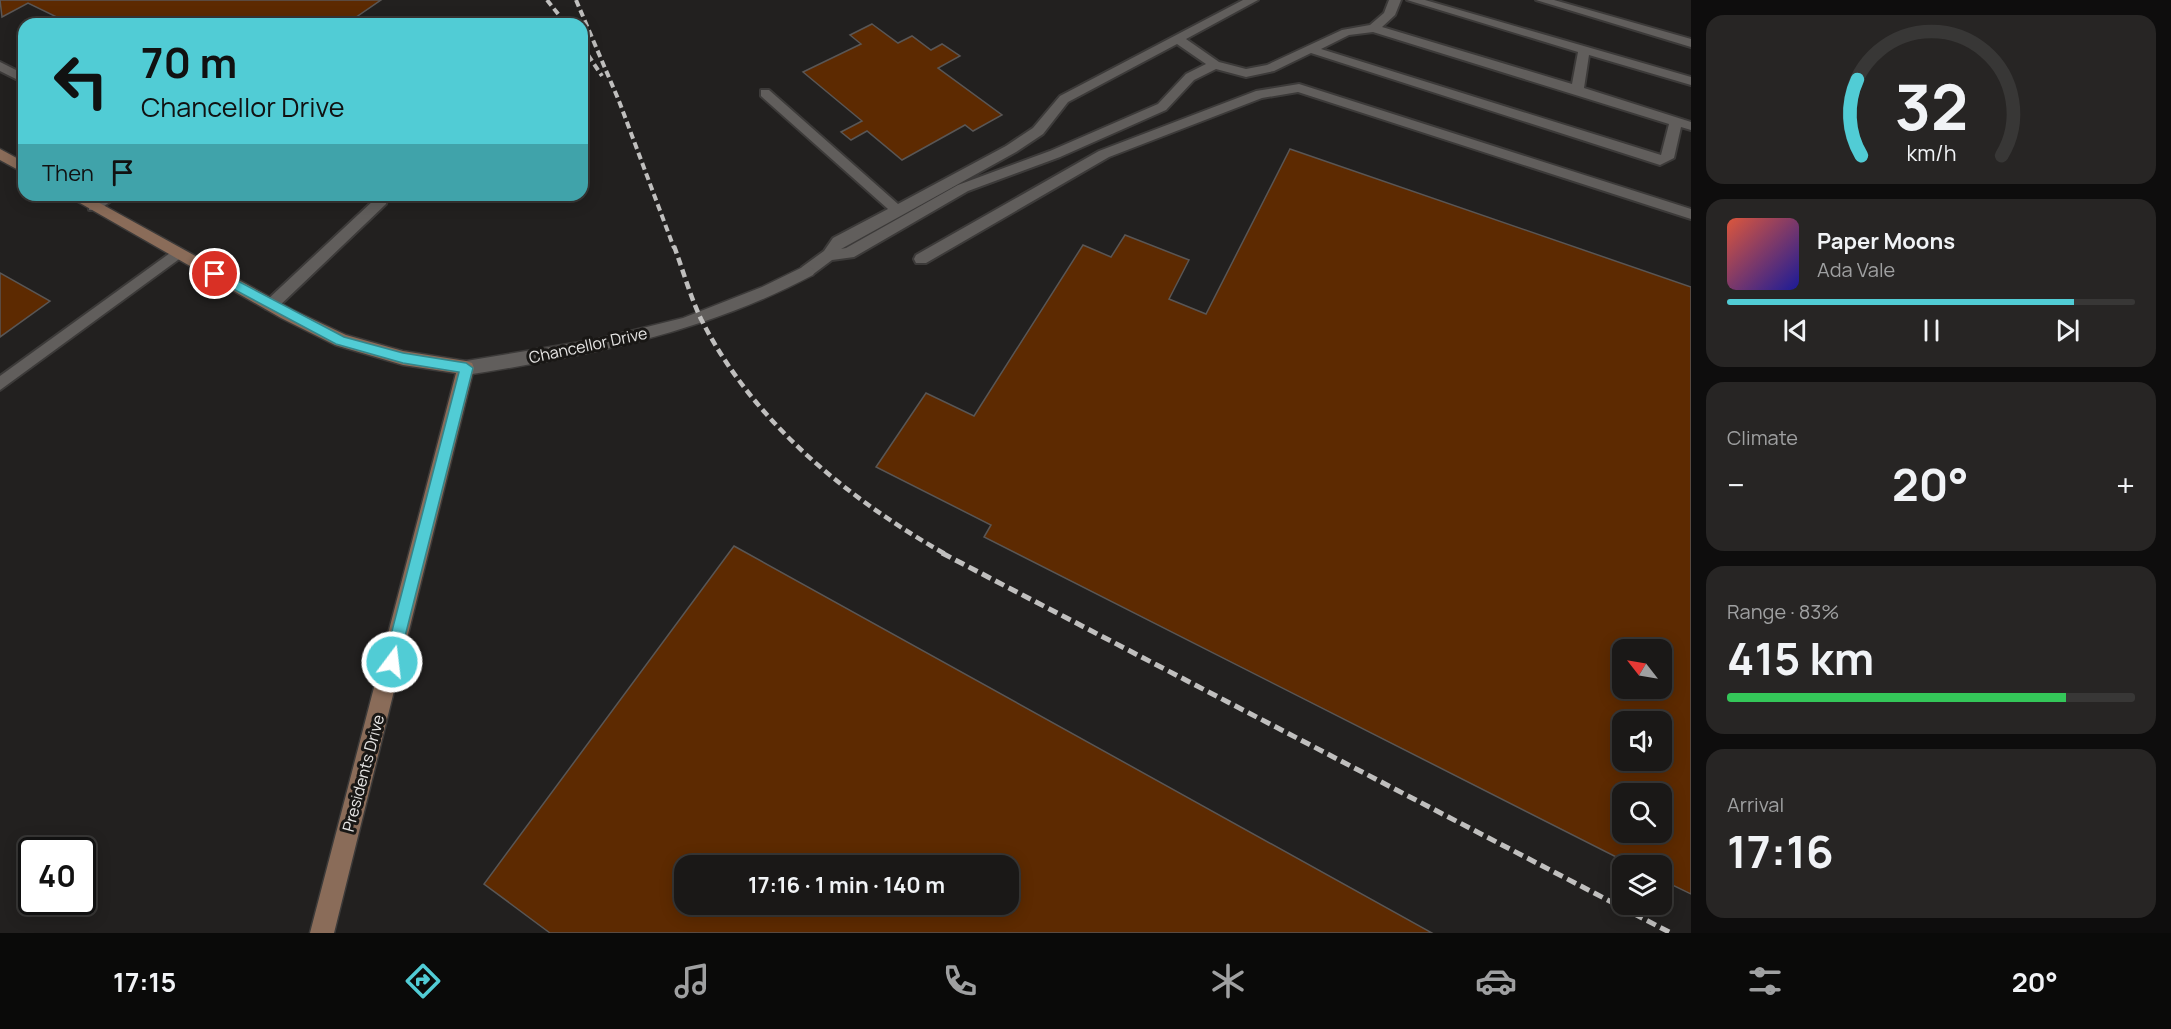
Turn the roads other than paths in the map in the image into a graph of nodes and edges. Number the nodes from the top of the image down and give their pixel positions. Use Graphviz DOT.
graph roads {
  1 [pos="1252,0"];
  2 [pos="1395,0"];
  3 [pos="1413,0"];
  4 [pos="1542,0"];
  5 [pos="1374,28"];
  6 [pos="1178,39"];
  7 [pos="1691,43"];
  8 [pos="1310,49"];
  9 [pos="1584,51"];
  10 [pos="1215,65"];
  11 [pos="0,66"];
  12 [pos="18,76"];
  13 [pos="1691,81"];
  14 [pos="1577,90"];
  15 [pos="765,93"];
  16 [pos="1676,122"];
  17 [pos="1691,126"];
  18 [pos="0,154"];
  19 [pos="18,164"];
  20 [pos="84,201"];
  21 [pos="102,201"];
  22 [pos="381,201"];
  23 [pos="94,207"];
  24 [pos="897,210"];
  25 [pos="1691,214"];
  26 [pos="177,253"];
  27 [pos="829,255"];
  28 [pos="921,259"];
  29 [pos="807,271"];
  30 [pos="271,305"];
  31 [pos="466,368"];
  32 [pos="0,384"];
  33 [pos="322,933"];
  1 -- 6 [label="lane"];
  2 -- 5 [label="lane"];
  3 -- 9 [label="lane"];
  4 -- 7 [label="lane"];
  5 -- 8 [label="lane"];
  5 -- 14 [label="lane"];
  6 -- 10 [label="lane"];
  6 -- 24 [label="lane"];
  8 -- 10 [label="lane"];
  8 -- 16 [label="lane"];
  9 -- 13 [label="lane"];
  9 -- 14 [label="lane"];
  10 -- 27 [label="lane"];
  11 -- 12 [label="lane"];
  14 -- 16 [label="lane"];
  15 -- 24 [label="lane"];
  16 -- 17 [label="lane"];
  18 -- 19 [label="street"];
  20 -- 23 [label="street, Chancellor Drive"];
  21 -- 23 [label="lane"];
  22 -- 30 [label="lane"];
  23 -- 26 [label="street, Chancellor Drive"];
  24 -- 27 [label="lane"];
  25 -- 28 [label="lane"];
  26 -- 30 [label="street, Chancellor Drive"];
  26 -- 32 [label="lane"];
  27 -- 29 [label="lane"];
  29 -- 31 [label="street, Chancellor Drive"];
  30 -- 31 [label="street, Chancellor Drive"];
  31 -- 33 [label="street, Presidents Drive"];
}
